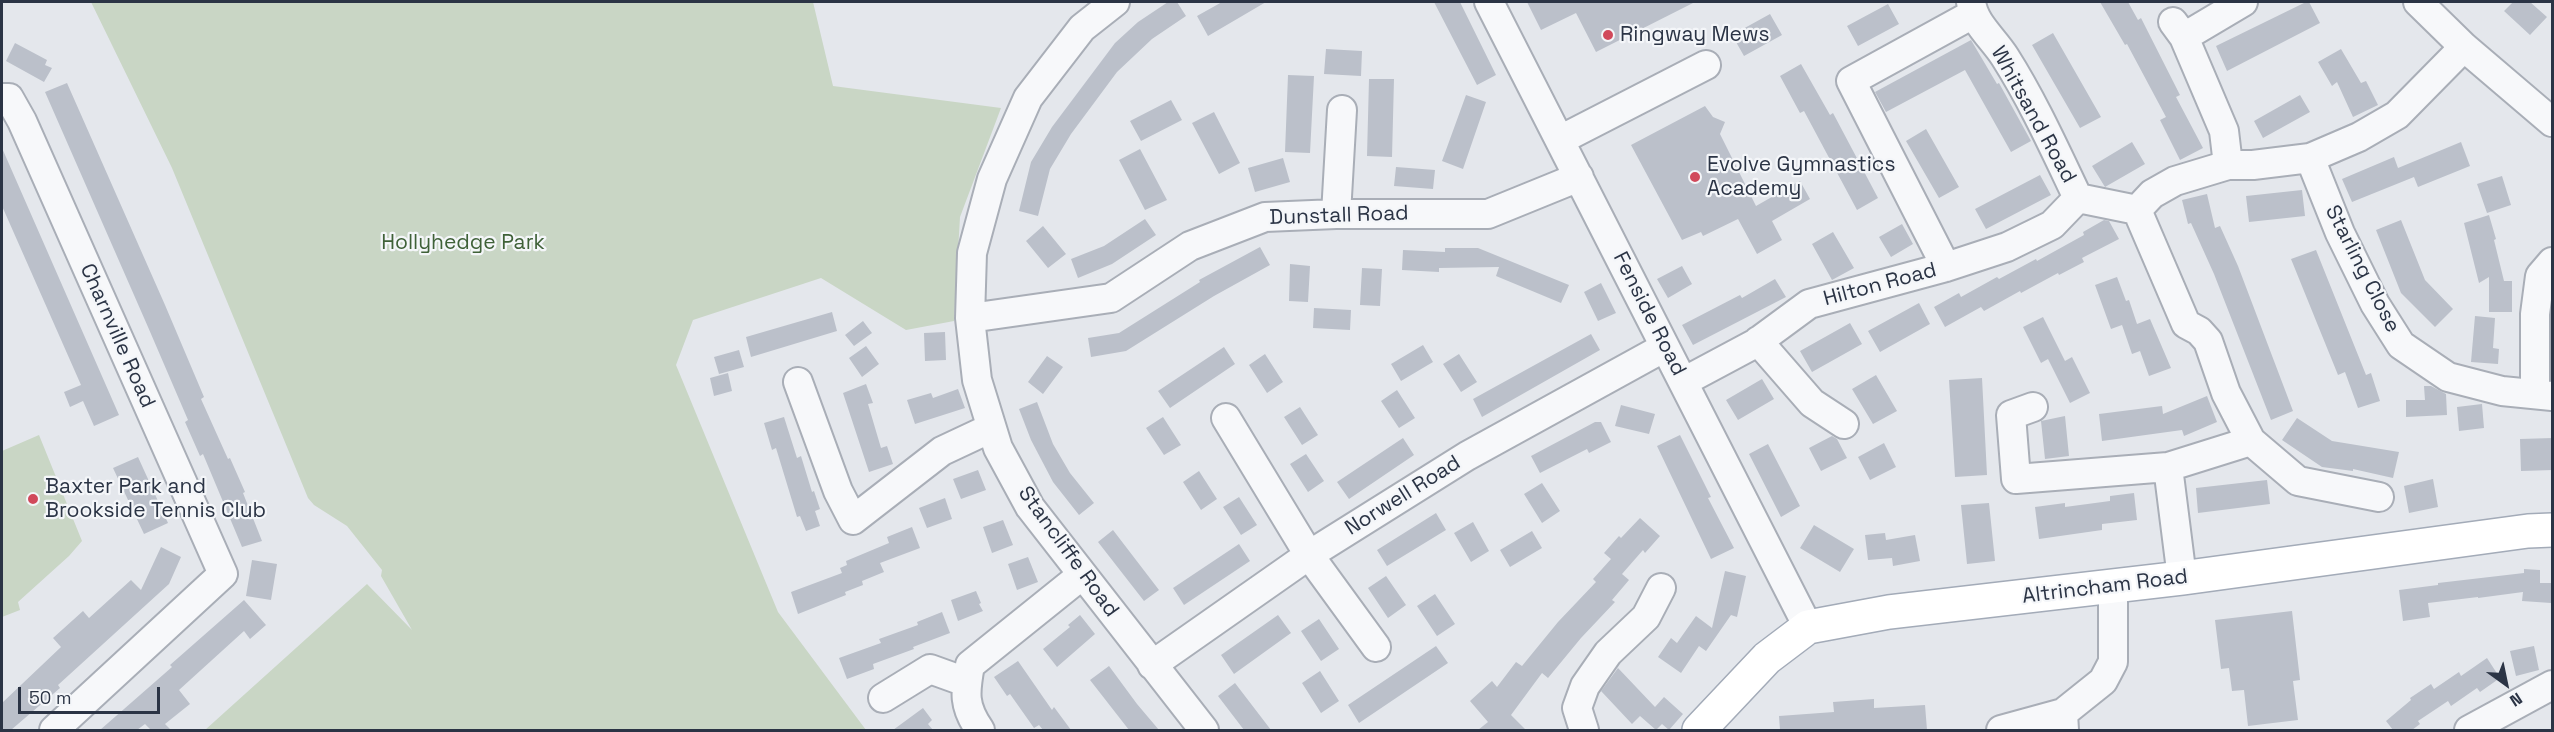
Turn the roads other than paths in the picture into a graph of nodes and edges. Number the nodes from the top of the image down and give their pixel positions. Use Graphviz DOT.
graph roads {
  1 [pos="1115,2"];
  2 [pos="1489,2"];
  3 [pos="2243,2"];
  4 [pos="2418,2"];
  5 [pos="1972,8"];
  6 [pos="2464,47"];
  7 [pos="1706,65"];
  8 [pos="5,98"];
  9 [pos="1342,110"];
  10 [pos="2553,122"];
  11 [pos="1560,140"];
  12 [pos="2310,158"];
  13 [pos="2228,165"];
  14 [pos="1579,177"];
  15 [pos="2079,198"];
  16 [pos="2137,210"];
  17 [pos="1336,214"];
  18 [pos="2553,262"];
  19 [pos="1946,267"];
  20 [pos="970,318"];
  21 [pos="1758,341"];
  22 [pos="1665,347"];
  23 [pos="798,382"];
  24 [pos="1683,382"];
  25 [pos="2544,394"];
  26 [pos="2016,409"];
  27 [pos="1226,418"];
  28 [pos="1844,424"];
  29 [pos="991,428"];
  30 [pos="2251,441"];
  31 [pos="2168,467"];
  32 [pos="2379,497"];
  33 [pos="2553,530"];
  34 [pos="1309,555"];
  35 [pos="1082,575"];
  36 [pos="2182,578"];
  37 [pos="2113,586"];
  38 [pos="1661,588"];
  39 [pos="1808,627"];
  40 [pos="1376,647"];
  41 [pos="1152,665"];
  42 [pos="966,682"];
  43 [pos="2553,685"];
  44 [pos="883,698"];
  45 [pos="2063,722"];
  46 [pos="54,730"];
  47 [pos="980,730"];
  48 [pos="1204,730"];
  49 [pos="1584,730"];
  50 [pos="1699,730"];
  51 [pos="2001,730"];
  52 [pos="2469,730"];
  1 -- 20 [label="street, Stancliffe Road"];
  2 -- 11 [label="street, Fenside Road"];
  3 -- 13 [label="street"];
  4 -- 6 [label="street"];
  5 -- 15 [label="street, Whitsand Road"];
  5 -- 19 [label="street"];
  6 -- 10 [label="street"];
  6 -- 12 [label="street"];
  7 -- 11 [label="street"];
  8 -- 46 [label="street, Charnville Road"];
  9 -- 17 [label="street"];
  11 -- 14 [label="street, Fenside Road"];
  12 -- 13 [label="street"];
  12 -- 25 [label="street, Starling Close"];
  13 -- 16 [label="street"];
  14 -- 17 [label="street, Dunstall Road"];
  14 -- 22 [label="street, Fenside Road"];
  15 -- 16 [label="street"];
  15 -- 19 [label="street, Hilton Road"];
  16 -- 30 [label="street"];
  17 -- 20 [label="street, Dunstall Road"];
  18 -- 25 [label="street, Starling Close"];
  19 -- 21 [label="street, Hilton Road"];
  20 -- 29 [label="street, Stancliffe Road"];
  21 -- 24 [label="street, Hilton Road"];
  21 -- 28 [label="street"];
  22 -- 24 [label="street, Fenside Road"];
  22 -- 34 [label="street, Norwell Road"];
  23 -- 29 [label="street"];
  24 -- 39 [label="street, Fenside Road"];
  26 -- 31 [label="street"];
  27 -- 34 [label="street"];
  29 -- 35 [label="street, Stancliffe Road"];
  30 -- 31 [label="street"];
  30 -- 32 [label="street"];
  31 -- 36 [label="street"];
  33 -- 36 [label="main road, Altrincham Road"];
  34 -- 40 [label="street"];
  34 -- 41 [label="street, Norwell Road"];
  35 -- 41 [label="street, Stancliffe Road"];
  35 -- 42 [label="street"];
  36 -- 37 [label="main road, Altrincham Road"];
  37 -- 39 [label="main road, Altrincham Road"];
  37 -- 45 [label="street"];
  38 -- 49 [label="street"];
  39 -- 50 [label="main road, Altrincham Road"];
  41 -- 48 [label="street, Stancliffe Road"];
  42 -- 44 [label="street"];
  42 -- 47 [label="street"];
  43 -- 52 [label="street"];
  45 -- 51 [label="street"];
}
